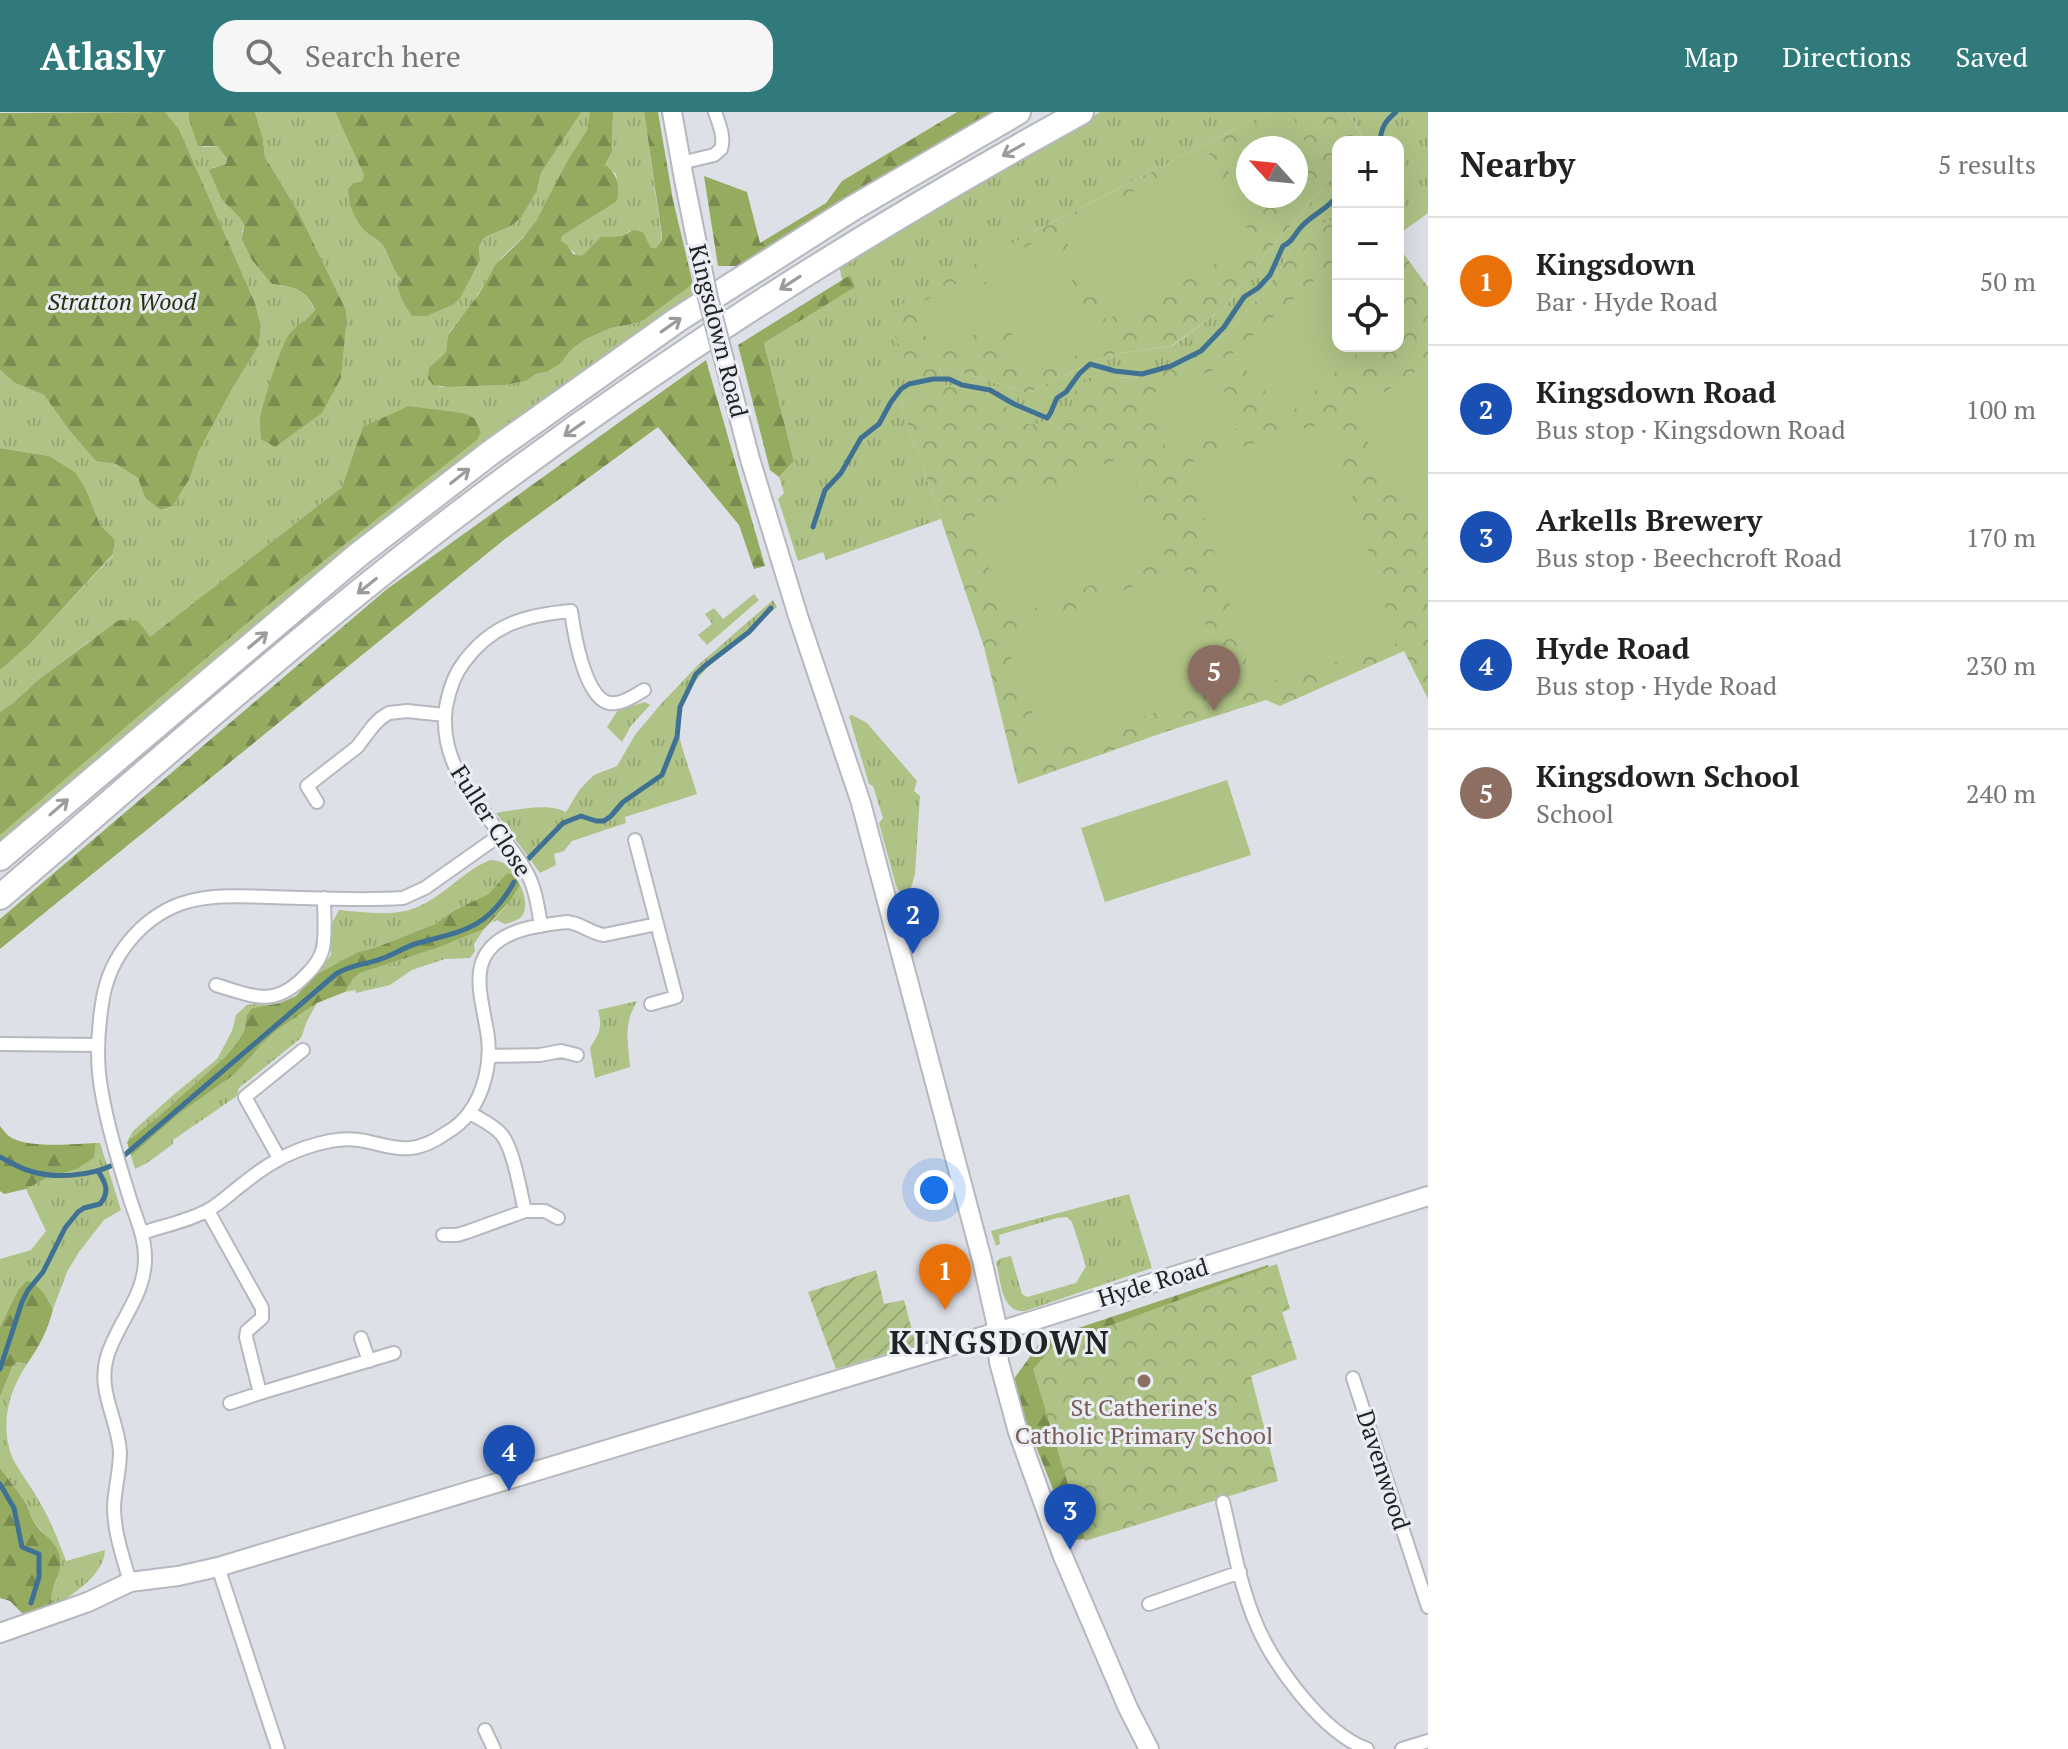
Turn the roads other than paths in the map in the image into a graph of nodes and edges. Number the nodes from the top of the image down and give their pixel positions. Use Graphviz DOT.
graph roads {
  1 [pos="672,112"];
  2 [pos="715,112"];
  3 [pos="1018,112"];
  4 [pos="1081,112"];
  5 [pos="682,171"];
  6 [pos="644,690"];
  7 [pos="445,715"];
  8 [pos="317,802"];
  9 [pos="500,835"];
  10 [pos="635,840"];
  11 [pos="0,858"];
  12 [pos="0,897"];
  13 [pos="324,898"];
  14 [pos="657,924"];
  15 [pos="541,926"];
  16 [pos="216,985"];
  17 [pos="651,1004"];
  18 [pos="0,1044"];
  19 [pos="98,1045"];
  20 [pos="303,1050"];
  21 [pos="577,1055"];
  22 [pos="489,1056"];
  23 [pos="470,1113"];
  24 [pos="279,1158"];
  25 [pos="1428,1196"];
  26 [pos="208,1211"];
  27 [pos="525,1211"];
  28 [pos="558,1218"];
  29 [pos="142,1233"];
  30 [pos="443,1235"];
  31 [pos="997,1332"];
  32 [pos="361,1338"];
  33 [pos="394,1353"];
  34 [pos="369,1361"];
  35 [pos="1353,1378"];
  36 [pos="260,1393"];
  37 [pos="230,1403"];
  38 [pos="1223,1502"];
  39 [pos="218,1567"];
  40 [pos="1240,1572"];
  41 [pos="130,1582"];
  42 [pos="1149,1604"];
  43 [pos="1428,1607"];
  44 [pos="0,1633"];
  45 [pos="485,1730"];
  46 [pos="1428,1741"];
  47 [pos="278,1749"];
  48 [pos="494,1749"];
  49 [pos="1149,1749"];
  50 [pos="1367,1749"];
  51 [pos="1402,1749"];
  1 -- 5 [label="main road, Kingsdown Road"];
  2 -- 5 [label="street"];
  11 -- 3 [label="highway, one-way"];
  4 -- 12 [label="highway, one-way"];
  5 -- 31 [label="main road, Kingsdown Road, bridge"];
  6 -- 7 [label="street, Fuller Close"];
  7 -- 8 [label="street"];
  7 -- 9 [label="street, Fuller Close"];
  9 -- 13 [label="street"];
  9 -- 15 [label="street, Fuller Close"];
  10 -- 14 [label="street"];
  13 -- 16 [label="street"];
  13 -- 19 [label="street"];
  14 -- 15 [label="street"];
  14 -- 17 [label="street"];
  15 -- 22 [label="street"];
  18 -- 19 [label="street"];
  19 -- 29 [label="street"];
  20 -- 24 [label="street"];
  21 -- 22 [label="street"];
  22 -- 23 [label="street"];
  23 -- 24 [label="street"];
  23 -- 27 [label="street"];
  24 -- 26 [label="street"];
  25 -- 31 [label="main road, Hyde Road"];
  26 -- 29 [label="street"];
  26 -- 36 [label="street"];
  27 -- 28 [label="street"];
  27 -- 30 [label="street"];
  29 -- 41 [label="street"];
  31 -- 39 [label="main road, Hyde Road"];
  31 -- 49 [label="main road, Kingsdown Road"];
  32 -- 34 [label="street"];
  33 -- 34 [label="street"];
  34 -- 36 [label="street"];
  35 -- 43 [label="street, Davenwood"];
  36 -- 37 [label="street"];
  38 -- 40 [label="street"];
  39 -- 41 [label="main road, Hyde Road"];
  39 -- 47 [label="street"];
  40 -- 42 [label="street"];
  40 -- 50 [label="street"];
  41 -- 44 [label="main road, Hyde Road"];
  45 -- 48 [label="street"];
  46 -- 51 [label="street"];
}
